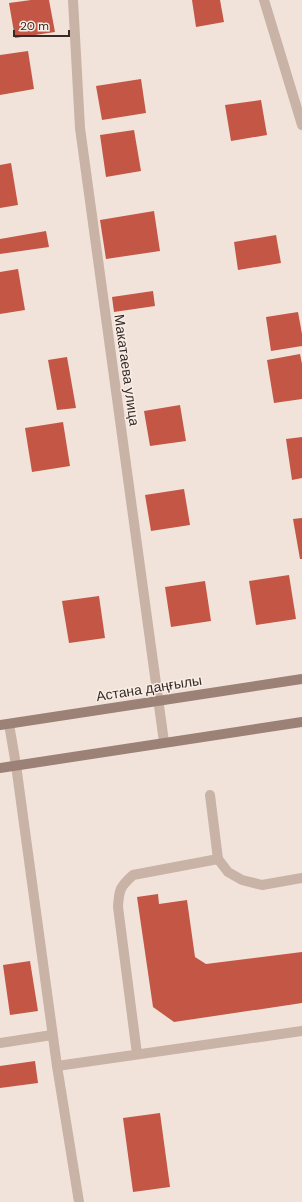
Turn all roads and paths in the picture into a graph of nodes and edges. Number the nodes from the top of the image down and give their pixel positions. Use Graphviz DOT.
graph roads {
  1 [pos="73,0"];
  2 [pos="264,0"];
  3 [pos="302,125"];
  4 [pos="302,679"];
  5 [pos="158,701"];
  6 [pos="302,722"];
  7 [pos="5,724"];
  8 [pos="164,742"];
  9 [pos="16,765"];
  10 [pos="0,768"];
  11 [pos="210,795"];
  12 [pos="218,860"];
  13 [pos="302,878"];
  14 [pos="302,1031"];
  15 [pos="52,1035"];
  16 [pos="0,1042"];
  17 [pos="137,1054"];
  18 [pos="57,1066"];
  19 [pos="78,1202"];
  1 -- 5 [label="street, Макатаева улица"];
  2 -- 3 [label="street"];
  4 -- 5 [label="street, Астана даңғылы"];
  5 -- 7 [label="street, Астана даңғылы"];
  5 -- 8 [label="street, Макатаева улица"];
  6 -- 8 [label="street"];
  7 -- 9 [label="street"];
  8 -- 9 [label="street"];
  9 -- 10 [label="street"];
  9 -- 15 [label="street"];
  11 -- 12 [label="street"];
  12 -- 13 [label="street"];
  12 -- 17 [label="street"];
  14 -- 17 [label="street"];
  15 -- 16 [label="street"];
  15 -- 18 [label="street"];
  17 -- 18 [label="street"];
  18 -- 19 [label="street"];
}
